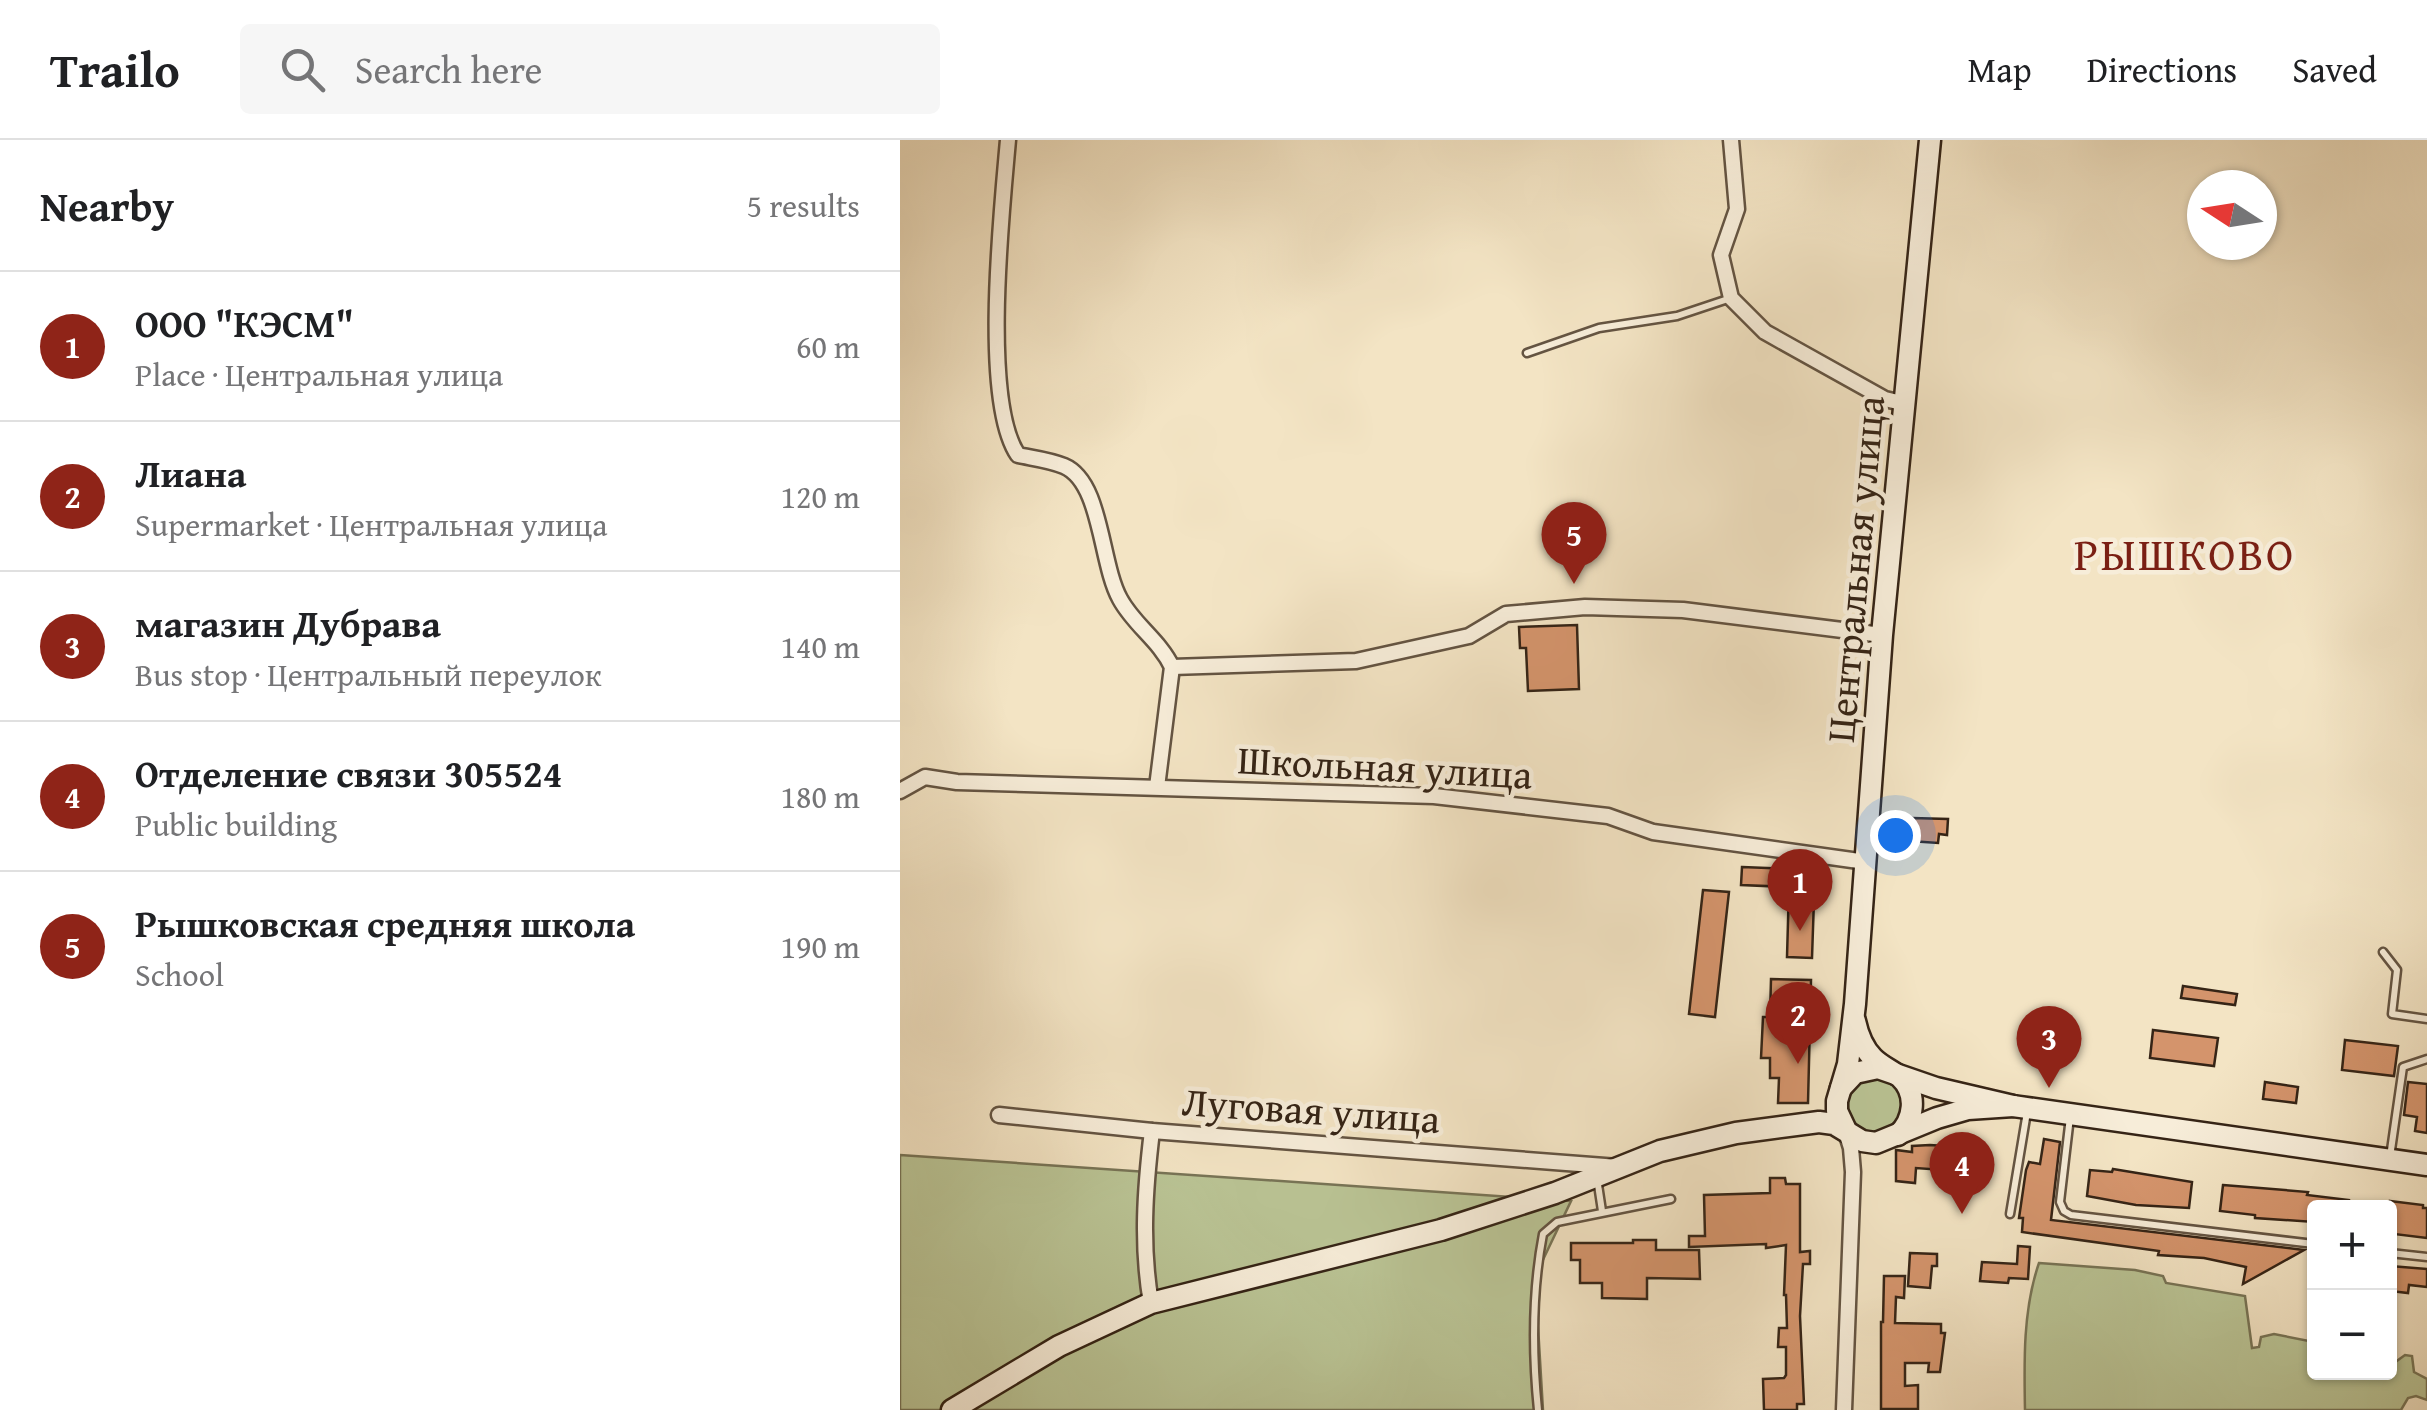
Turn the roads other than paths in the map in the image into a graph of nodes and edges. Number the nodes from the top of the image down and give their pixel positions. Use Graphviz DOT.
graph roads {
  1 [pos="1008,140"];
  2 [pos="1731,140"];
  3 [pos="1930,140"];
  4 [pos="1731,298"];
  5 [pos="1528,353"];
  6 [pos="1906,404"];
  7 [pos="1882,635"];
  8 [pos="1172,667"];
  9 [pos="1157,786"];
  10 [pos="900,792"];
  11 [pos="1866,862"];
  12 [pos="2383,952"];
  13 [pos="1855,1004"];
  14 [pos="2427,1018"];
  15 [pos="2427,1059"];
  16 [pos="1894,1073"];
  17 [pos="1843,1085"];
  18 [pos="2020,1106"];
  19 [pos="2071,1112"];
  20 [pos="998,1115"];
  21 [pos="1799,1123"];
  22 [pos="1845,1128"];
  23 [pos="1152,1131"];
  24 [pos="1898,1135"];
  25 [pos="1876,1144"];
  26 [pos="2390,1159"];
  27 [pos="2427,1165"];
  28 [pos="1618,1167"];
  29 [pos="1853,1172"];
  30 [pos="1596,1176"];
  31 [pos="1671,1199"];
  32 [pos="1602,1211"];
  33 [pos="2010,1214"];
  34 [pos="2307,1243"];
  35 [pos="2397,1254"];
  36 [pos="2427,1258"];
  37 [pos="1151,1303"];
  38 [pos="952,1410"];
  39 [pos="1538,1410"];
  40 [pos="1844,1410"];
  1 -- 8 [label="street"];
  2 -- 4 [label="street"];
  3 -- 6 [label="main road, Центральная улица"];
  4 -- 5 [label="lane"];
  4 -- 6 [label="street"];
  6 -- 7 [label="main road, Центральная улица"];
  7 -- 8 [label="street"];
  7 -- 11 [label="main road, Центральная улица"];
  8 -- 9 [label="street"];
  9 -- 10 [label="street, Школьная улица"];
  9 -- 11 [label="street, Школьная улица"];
  11 -- 13 [label="main road, Центральная улица"];
  12 -- 14 [label="lane"];
  13 -- 16 [label="main road"];
  13 -- 17 [label="main road, Центральная улица"];
  15 -- 26 [label="lane"];
  16 -- 17 [label="main road"];
  16 -- 18 [label="main road"];
  16 -- 24 [label="main road"];
  17 -- 21 [label="main road"];
  17 -- 22 [label="main road"];
  18 -- 19 [label="main road"];
  18 -- 24 [label="main road"];
  18 -- 33 [label="lane"];
  19 -- 26 [label="main road"];
  19 -- 34 [label="lane"];
  20 -- 23 [label="street, Луговая улица"];
  21 -- 22 [label="main road"];
  21 -- 28 [label="main road"];
  22 -- 25 [label="main road"];
  22 -- 29 [label="street"];
  23 -- 28 [label="street, Луговая улица"];
  23 -- 37 [label="street"];
  24 -- 25 [label="main road"];
  25 -- 29 [label="street"];
  26 -- 27 [label="main road"];
  28 -- 30 [label="main road"];
  29 -- 40 [label="street"];
  30 -- 32 [label="lane"];
  30 -- 37 [label="main road"];
  31 -- 32 [label="lane"];
  32 -- 39 [label="lane"];
  35 -- 36 [label="lane"];
  37 -- 38 [label="main road"];
}
